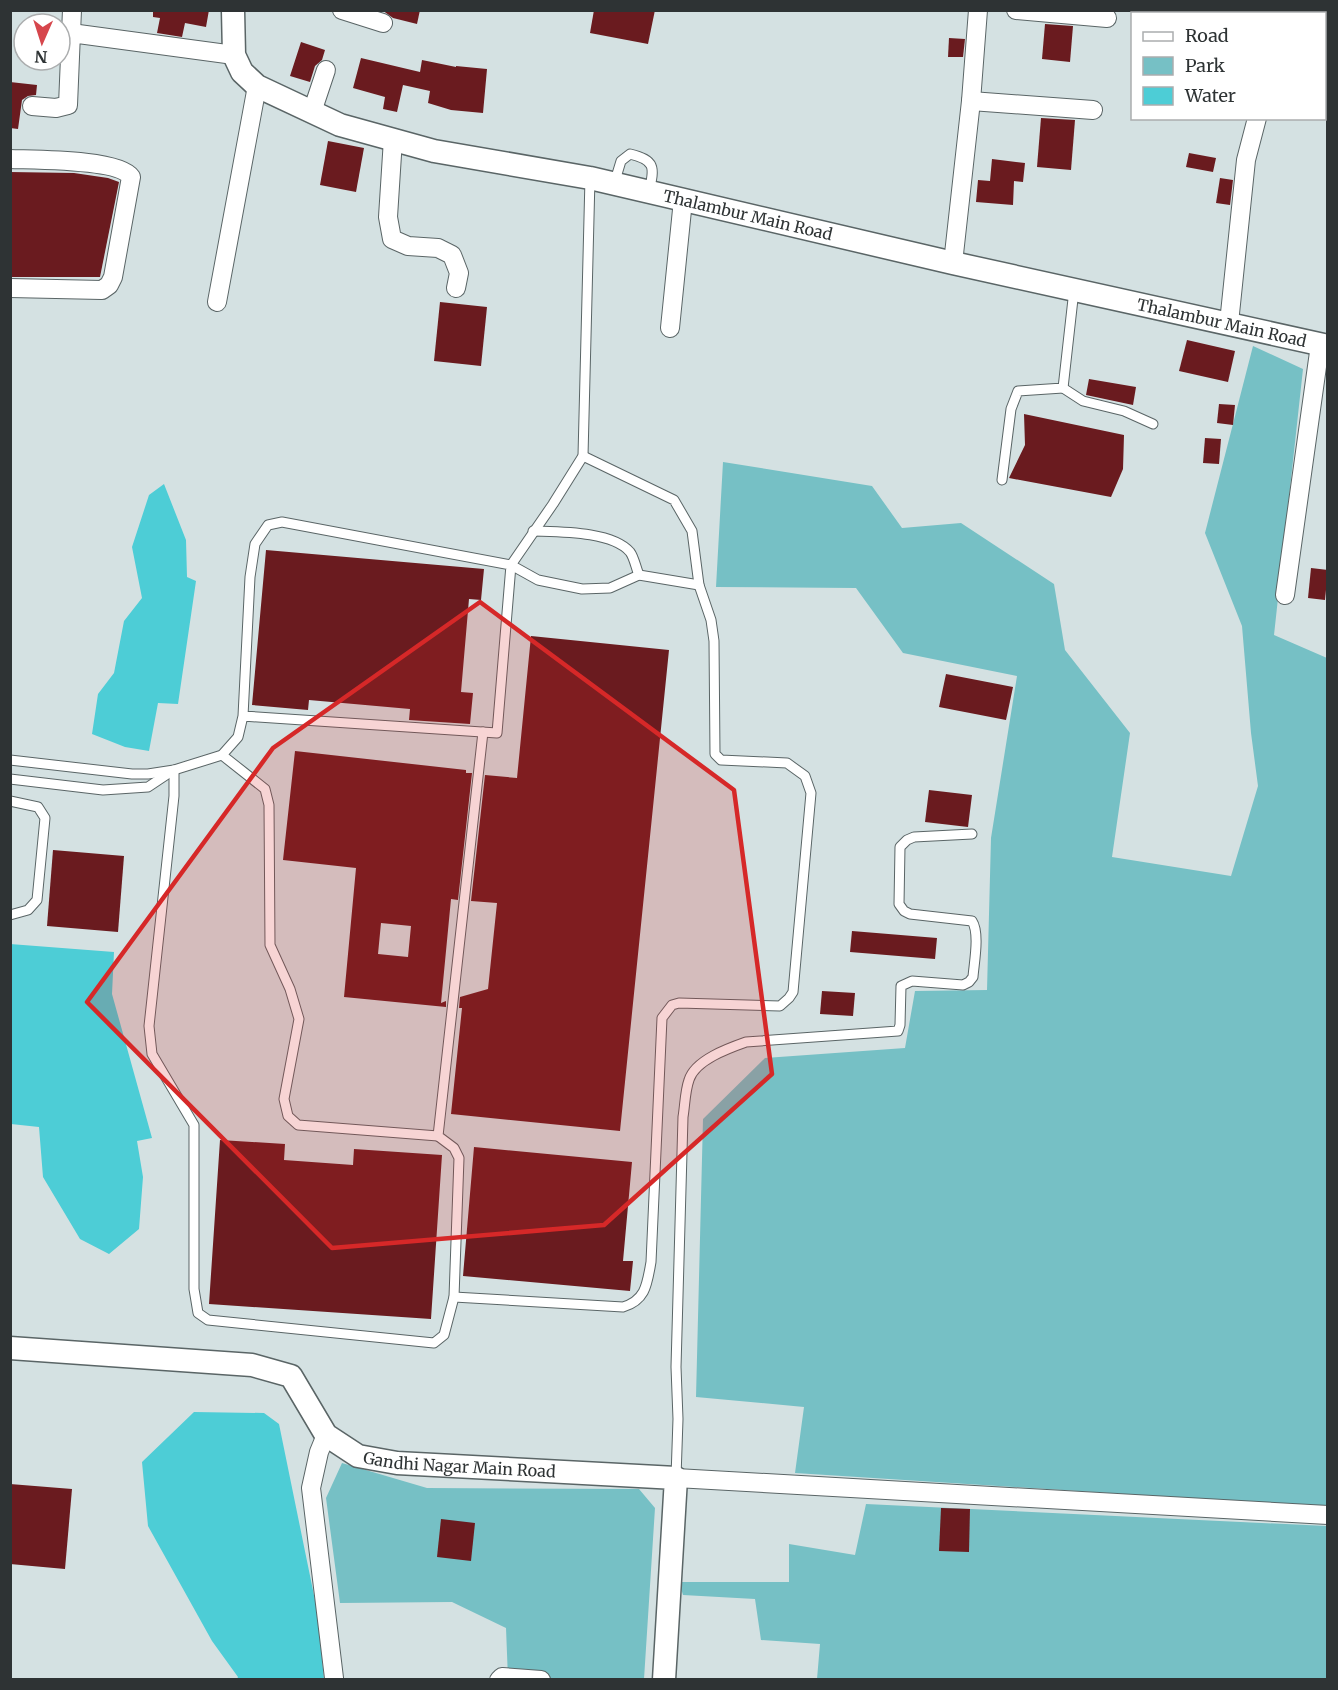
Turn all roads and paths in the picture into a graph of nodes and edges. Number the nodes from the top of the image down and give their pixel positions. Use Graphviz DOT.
graph roads {
  1 [pos="233,10"];
  2 [pos="342,10"];
  3 [pos="978,10"];
  4 [pos="1016,10"];
  5 [pos="1078,13"];
  6 [pos="1107,18"];
  7 [pos="383,23"];
  8 [pos="72,33"];
  9 [pos="234,55"];
  10 [pos="326,70"];
  11 [pos="69,72"];
  12 [pos="257,86"];
  13 [pos="971,101"];
  14 [pos="32,106"];
  15 [pos="1093,110"];
  16 [pos="312,112"];
  17 [pos="1256,120"];
  18 [pos="393,140"];
  19 [pos="10,159"];
  20 [pos="590,178"];
  21 [pos="614,184"];
  22 [pos="649,192"];
  23 [pos="683,200"];
  24 [pos="953,263"];
  25 [pos="10,288"];
  26 [pos="456,288"];
  27 [pos="1074,290"];
  28 [pos="217,302"];
  29 [pos="1229,323"];
  30 [pos="670,328"];
  31 [pos="1324,346"];
  32 [pos="1063,388"];
  33 [pos="1153,424"];
  34 [pos="583,456"];
  35 [pos="1002,480"];
  36 [pos="533,531"];
  37 [pos="511,565"];
  38 [pos="639,575"];
  39 [pos="699,585"];
  40 [pos="1285,595"];
  41 [pos="243,716"];
  42 [pos="483,732"];
  43 [pos="222,755"];
  44 [pos="10,760"];
  45 [pos="174,770"];
  46 [pos="10,779"];
  47 [pos="10,801"];
  48 [pos="972,834"];
  49 [pos="10,915"];
  50 [pos="438,1136"];
  51 [pos="454,1297"];
  52 [pos="10,1348"];
  53 [pos="326,1435"];
  54 [pos="676,1478"];
  55 [pos="1328,1515"];
  56 [pos="334,1678"];
  57 [pos="499,1680"];
  58 [pos="541,1680"];
  59 [pos="663,1680"];
  1 -- 9 [label="street"];
  2 -- 7 [label="street"];
  3 -- 13 [label="street"];
  4 -- 5 [label="street"];
  5 -- 6 [label="street"];
  8 -- 9 [label="street"];
  9 -- 12 [label="street, Thalambur Main Road"];
  10 -- 16 [label="street"];
  11 -- 14 [label="street"];
  12 -- 16 [label="street, Thalambur Main Road"];
  12 -- 28 [label="street"];
  13 -- 15 [label="street"];
  13 -- 24 [label="street"];
  16 -- 18 [label="street, Thalambur Main Road"];
  17 -- 29 [label="street"];
  18 -- 20 [label="street, Thalambur Main Road"];
  18 -- 26 [label="street"];
  19 -- 25 [label="street"];
  20 -- 21 [label="street, Thalambur Main Road"];
  20 -- 34 [label="lane"];
  21 -- 22 [label="street, Thalambur Main Road"];
  21 -- 22 [label="lane"];
  22 -- 23 [label="street, Thalambur Main Road"];
  23 -- 24 [label="street, Thalambur Main Road"];
  23 -- 30 [label="street"];
  24 -- 27 [label="street, Thalambur Main Road"];
  27 -- 29 [label="street, Thalambur Main Road"];
  27 -- 32 [label="lane"];
  29 -- 31 [label="street, Thalambur Main Road"];
  31 -- 40 [label="street"];
  32 -- 33 [label="lane"];
  32 -- 35 [label="lane"];
  34 -- 36 [label="lane"];
  34 -- 39 [label="lane"];
  36 -- 37 [label="lane"];
  36 -- 38 [label="lane"];
  37 -- 38 [label="lane"];
  37 -- 41 [label="lane"];
  37 -- 42 [label="lane"];
  38 -- 39 [label="lane"];
  39 -- 51 [label="lane"];
  41 -- 42 [label="lane"];
  41 -- 43 [label="lane"];
  42 -- 50 [label="lane"];
  43 -- 45 [label="lane"];
  43 -- 50 [label="lane"];
  44 -- 45 [label="lane"];
  45 -- 46 [label="lane"];
  45 -- 51 [label="lane"];
  47 -- 49 [label="lane"];
  48 -- 54 [label="lane"];
  50 -- 51 [label="lane"];
  52 -- 53 [label="street, Gandhi Nagar Main Road"];
  53 -- 54 [label="street, Gandhi Nagar Main Road"];
  53 -- 56 [label="street"];
  54 -- 55 [label="street"];
  54 -- 59 [label="street"];
  57 -- 58 [label="street"];
}
